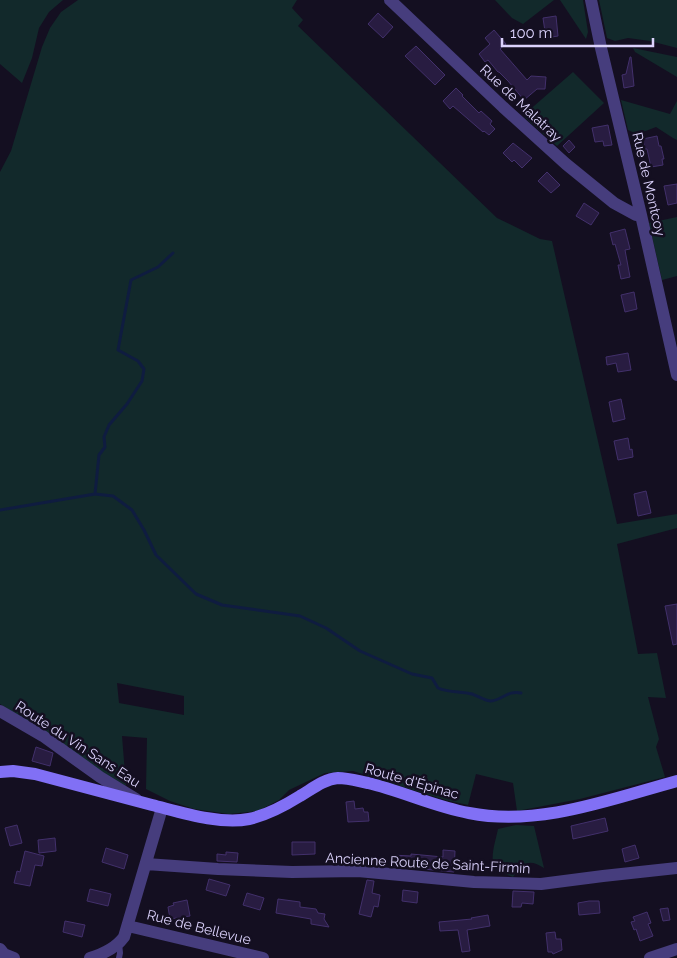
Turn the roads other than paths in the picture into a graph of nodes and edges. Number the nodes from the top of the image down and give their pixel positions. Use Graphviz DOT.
graph roads {
  1 [pos="390,0"];
  2 [pos="591,0"];
  3 [pos="641,215"];
  4 [pos="677,375"];
  5 [pos="0,711"];
  6 [pos="0,772"];
  7 [pos="677,781"];
  8 [pos="140,802"];
  9 [pos="162,808"];
  10 [pos="146,864"];
  11 [pos="677,868"];
  12 [pos="128,926"];
  13 [pos="119,943"];
  14 [pos="0,949"];
  15 [pos="677,949"];
  16 [pos="14,958"];
  17 [pos="90,958"];
  18 [pos="119,958"];
  19 [pos="262,958"];
  20 [pos="650,958"];
  1 -- 3 [label="street, Rue de Malatray"];
  2 -- 3 [label="street, Rue de Montcoy"];
  3 -- 4 [label="street, Rue de Montcoy"];
  5 -- 8 [label="street, Route du Vin Sans Eau"];
  6 -- 8 [label="main road, Route d'Épinac"];
  7 -- 9 [label="main road, Route d'Épinac"];
  8 -- 9 [label="main road, Route d'Épinac"];
  9 -- 10 [label="street, Rue de Bellevue"];
  10 -- 11 [label="street, Ancienne Route de Saint-Firmin"];
  10 -- 12 [label="street, Rue de Bellevue"];
  12 -- 13 [label="street, Rue de Bellevue"];
  12 -- 19 [label="street, Rue de Bellevue"];
  13 -- 17 [label="street"];
  13 -- 18 [label="lane"];
  14 -- 16 [label="street"];
  15 -- 20 [label="street"];
}
